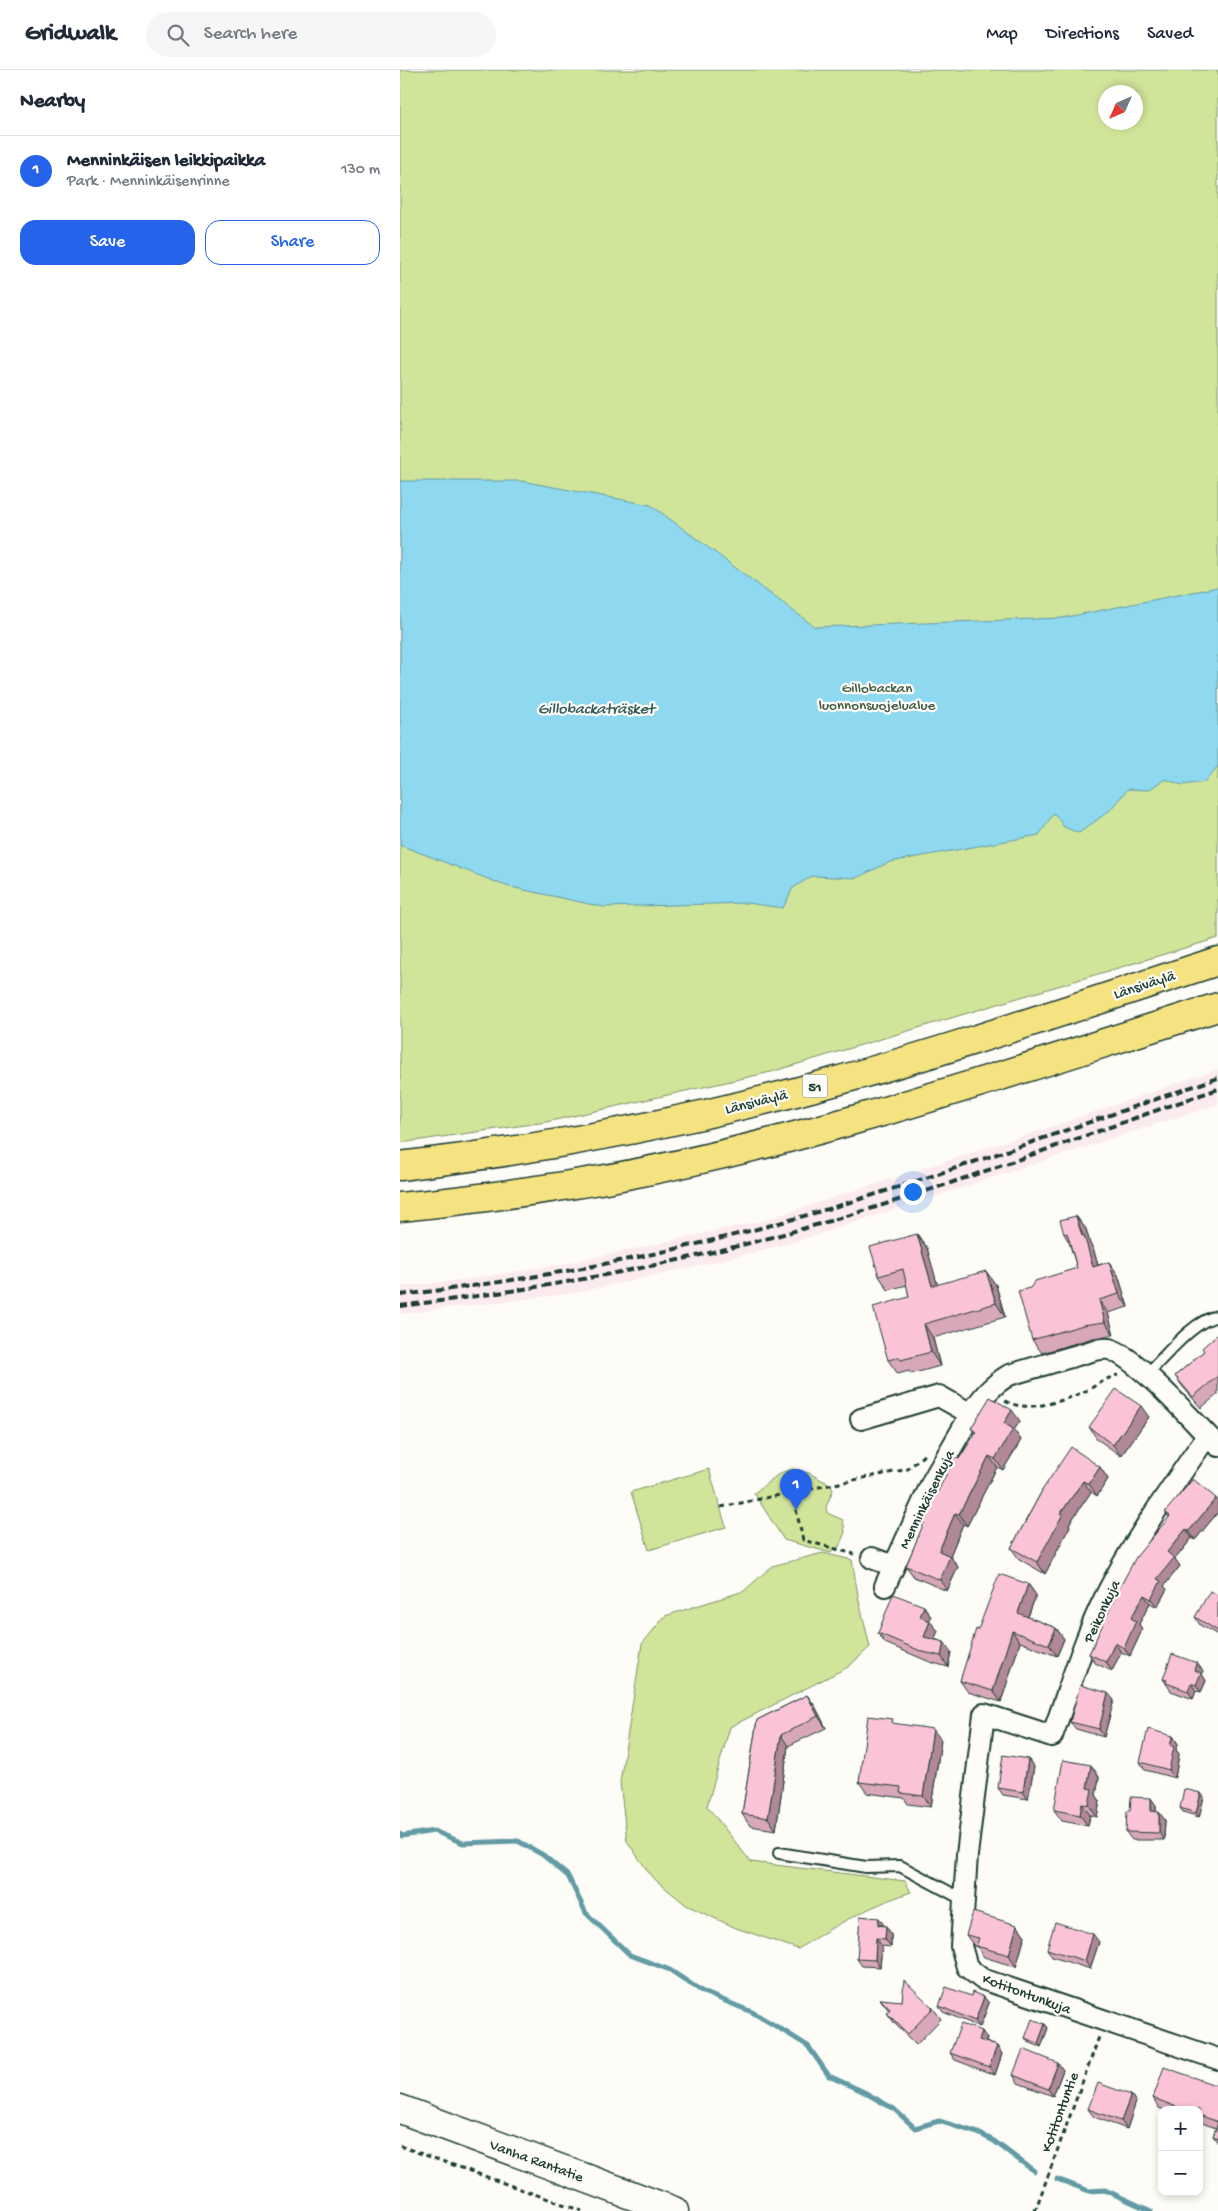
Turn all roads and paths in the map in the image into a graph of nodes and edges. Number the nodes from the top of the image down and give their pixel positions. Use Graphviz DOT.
graph roads {
  1 [pos="1218,961"];
  2 [pos="1218,1007"];
  3 [pos="400,1166"];
  4 [pos="400,1207"];
  5 [pos="1218,1316"];
  6 [pos="1121,1375"];
  7 [pos="1146,1375"];
  8 [pos="987,1391"];
  9 [pos="971,1414"];
  10 [pos="861,1419"];
  11 [pos="1213,1441"];
  12 [pos="928,1450"];
  13 [pos="792,1492"];
  14 [pos="720,1507"];
  15 [pos="872,1558"];
  16 [pos="894,1566"];
  17 [pos="885,1586"];
  18 [pos="984,1714"];
  19 [pos="779,1853"];
  20 [pos="964,1900"];
  21 [pos="1105,2020"];
  22 [pos="1218,2059"];
  23 [pos="400,2109"];
  24 [pos="400,2146"];
  25 [pos="582,2211"];
  26 [pos="674,2211"];
  27 [pos="1035,2211"];
  1 -- 3 [label="highway, Länsiväylä / 51"];
  2 -- 4 [label="highway"];
  5 -- 7 [label="lane"];
  6 -- 8 [label="path"];
  7 -- 8 [label="street, Menninkäisenkuja"];
  7 -- 11 [label="street, Menninkäisenkuja"];
  8 -- 9 [label="street, Menninkäisenkuja"];
  9 -- 10 [label="street"];
  9 -- 16 [label="street, Menninkäisenkuja"];
  11 -- 18 [label="street, Peikonkuja"];
  12 -- 13 [label="path"];
  13 -- 14 [label="path"];
  13 -- 15 [label="path"];
  15 -- 16 [label="street"];
  16 -- 17 [label="street, Menninkäisenkuja"];
  18 -- 20 [label="street, Kotitontunkuja"];
  19 -- 20 [label="lane"];
  20 -- 21 [label="street, Kotitontunkuja"];
  21 -- 22 [label="street, Kotitontunkuja"];
  21 -- 27 [label="path, Kotitontuntie"];
  23 -- 26 [label="main road, Vanha Rantatie"];
  24 -- 25 [label="path"];
}
